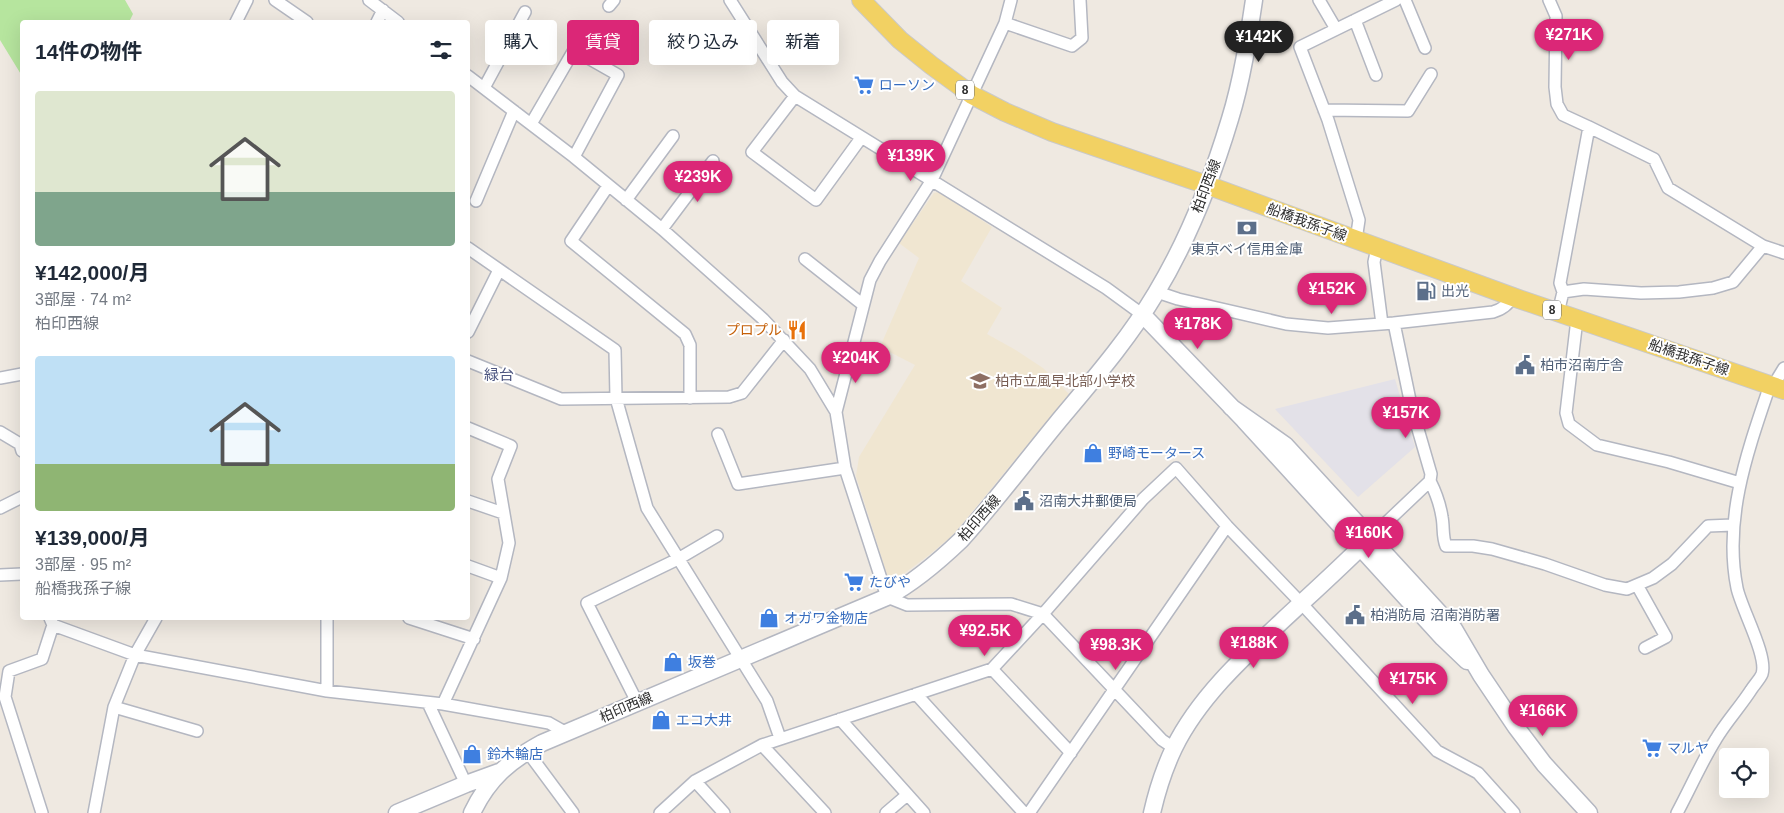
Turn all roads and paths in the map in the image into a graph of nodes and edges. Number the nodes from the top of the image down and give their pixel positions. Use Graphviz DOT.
graph roads {
  1 [pos="247,0"];
  2 [pos="275,0"];
  3 [pos="369,0"];
  4 [pos="730,0"];
  5 [pos="861,0"];
  6 [pos="1011,0"];
  7 [pos="1080,0"];
  8 [pos="1254,0"];
  9 [pos="1319,0"];
  10 [pos="1405,0"];
  11 [pos="1549,0"];
  12 [pos="1391,1"];
  13 [pos="383,10"];
  14 [pos="525,12"];
  15 [pos="237,20"];
  16 [pos="305,20"];
  17 [pos="377,20"];
  18 [pos="396,20"];
  19 [pos="1355,20"];
  20 [pos="1005,23"];
  21 [pos="1336,30"];
  22 [pos="1425,48"];
  23 [pos="1432,74"];
  24 [pos="1376,75"];
  25 [pos="470,78"];
  26 [pos="484,88"];
  27 [pos="972,95"];
  28 [pos="795,96"];
  29 [pos="1324,110"];
  30 [pos="514,111"];
  31 [pos="531,124"];
  32 [pos="1589,127"];
  33 [pos="673,136"];
  34 [pos="861,138"];
  35 [pos="574,157"];
  36 [pos="713,161"];
  37 [pos="932,180"];
  38 [pos="1207,185"];
  39 [pos="608,186"];
  40 [pos="626,200"];
  41 [pos="476,201"];
  42 [pos="662,229"];
  43 [pos="1356,240"];
  44 [pos="1763,246"];
  45 [pos="1377,248"];
  46 [pos="470,249"];
  47 [pos="1784,254"];
  48 [pos="805,260"];
  49 [pos="499,270"];
  50 [pos="1157,292"];
  51 [pos="1563,292"];
  52 [pos="1513,297"];
  53 [pos="862,304"];
  54 [pos="1558,312"];
  55 [pos="1143,315"];
  56 [pos="1577,319"];
  57 [pos="1388,324"];
  58 [pos="470,328"];
  59 [pos="784,340"];
  60 [pos="470,362"];
  61 [pos="1784,368"];
  62 [pos="20,374"];
  63 [pos="0,378"];
  64 [pos="1776,387"];
  65 [pos="616,398"];
  66 [pos="690,398"];
  67 [pos="836,412"];
  68 [pos="470,429"];
  69 [pos="0,432"];
  70 [pos="718,434"];
  71 [pos="20,444"];
  72 [pos="845,468"];
  73 [pos="1430,481"];
  74 [pos="1740,483"];
  75 [pos="20,498"];
  76 [pos="470,502"];
  77 [pos="0,508"];
  78 [pos="504,513"];
  79 [pos="1733,525"];
  80 [pos="1228,526"];
  81 [pos="718,536"];
  82 [pos="1365,543"];
  83 [pos="678,559"];
  84 [pos="470,567"];
  85 [pos="20,574"];
  86 [pos="0,575"];
  87 [pos="501,578"];
  88 [pos="1636,585"];
  89 [pos="887,597"];
  90 [pos="1301,603"];
  91 [pos="1043,614"];
  92 [pos="155,620"];
  93 [pos="327,620"];
  94 [pos="415,620"];
  95 [pos="51,621"];
  96 [pos="474,639"];
  97 [pos="1645,648"];
  98 [pos="135,654"];
  99 [pos="739,659"];
  100 [pos="992,668"];
  101 [pos="4,671"];
  102 [pos="1115,689"];
  103 [pos="327,691"];
  104 [pos="916,694"];
  105 [pos="637,702"];
  106 [pos="428,703"];
  107 [pos="443,704"];
  108 [pos="114,707"];
  109 [pos="840,719"];
  110 [pos="197,731"];
  111 [pos="565,732"];
  112 [pos="780,738"];
  113 [pos="762,745"];
  114 [pos="1174,748"];
  115 [pos="527,751"];
  116 [pos="1071,753"];
  117 [pos="499,772"];
  118 [pos="695,780"];
  119 [pos="466,784"];
  120 [pos="907,795"];
  121 [pos="42,813"];
  122 [pos="94,813"];
  123 [pos="397,813"];
  124 [pos="472,813"];
  125 [pos="572,813"];
  126 [pos="660,813"];
  127 [pos="724,813"];
  128 [pos="825,813"];
  129 [pos="886,813"];
  130 [pos="924,813"];
  131 [pos="1024,813"];
  132 [pos="1029,813"];
  133 [pos="1152,813"];
  134 [pos="1514,813"];
  135 [pos="1590,813"];
  136 [pos="1677,813"];
  1 -- 15 [label="street"];
  2 -- 16 [label="street"];
  3 -- 13 [label="street"];
  4 -- 28 [label="street"];
  5 -- 27 [label="main road, 船橋我孫子線 / 8"];
  6 -- 20 [label="street"];
  7 -- 20 [label="street"];
  8 -- 38 [label="main road, 柏印西線"];
  9 -- 21 [label="street"];
  10 -- 22 [label="street"];
  11 -- 32 [label="street"];
  12 -- 19 [label="street"];
  13 -- 17 [label="street"];
  13 -- 18 [label="street"];
  14 -- 26 [label="street"];
  19 -- 21 [label="street"];
  19 -- 24 [label="street"];
  20 -- 27 [label="street"];
  21 -- 29 [label="street"];
  23 -- 29 [label="street"];
  25 -- 26 [label="street"];
  26 -- 30 [label="street"];
  27 -- 37 [label="street"];
  27 -- 38 [label="main road, 船橋我孫子線 / 8"];
  28 -- 34 [label="street"];
  28 -- 34 [label="street"];
  29 -- 43 [label="street"];
  30 -- 31 [label="street"];
  30 -- 41 [label="street"];
  31 -- 35 [label="street"];
  31 -- 35 [label="street"];
  32 -- 44 [label="street"];
  32 -- 51 [label="street"];
  33 -- 40 [label="street"];
  34 -- 37 [label="street"];
  35 -- 39 [label="street"];
  36 -- 42 [label="street"];
  37 -- 53 [label="street"];
  37 -- 55 [label="street"];
  38 -- 43 [label="main road, 船橋我孫子線 / 8"];
  38 -- 50 [label="main road, 柏印西線"];
  39 -- 40 [label="street"];
  39 -- 66 [label="street"];
  40 -- 42 [label="street"];
  42 -- 59 [label="street"];
  43 -- 45 [label="main road, 船橋我孫子線 / 8"];
  44 -- 47 [label="street"];
  44 -- 51 [label="street"];
  45 -- 52 [label="main road, 船橋我孫子線 / 8"];
  45 -- 57 [label="street"];
  46 -- 49 [label="street"];
  48 -- 53 [label="street"];
  49 -- 58 [label="street"];
  49 -- 65 [label="street"];
  50 -- 55 [label="main road, 柏印西線"];
  50 -- 57 [label="street"];
  51 -- 54 [label="street"];
  52 -- 54 [label="main road, 船橋我孫子線 / 8"];
  52 -- 57 [label="street"];
  53 -- 67 [label="street"];
  54 -- 56 [label="main road, 船橋我孫子線 / 8"];
  55 -- 82 [label="main road"];
  55 -- 89 [label="main road, 柏印西線"];
  56 -- 64 [label="main road, 船橋我孫子線 / 8"];
  56 -- 74 [label="street"];
  57 -- 73 [label="street"];
  59 -- 66 [label="street"];
  59 -- 67 [label="street"];
  60 -- 65 [label="street"];
  61 -- 64 [label="street"];
  62 -- 63 [label="street"];
  64 -- 74 [label="street"];
  65 -- 66 [label="street"];
  65 -- 83 [label="street"];
  67 -- 72 [label="street"];
  68 -- 78 [label="street"];
  69 -- 71 [label="street"];
  70 -- 72 [label="street"];
  72 -- 89 [label="street"];
  73 -- 82 [label="street"];
  73 -- 88 [label="street"];
  74 -- 79 [label="street"];
  75 -- 77 [label="street"];
  76 -- 78 [label="street"];
  78 -- 87 [label="street"];
  79 -- 88 [label="street"];
  79 -- 136 [label="street"];
  80 -- 90 [label="street"];
  80 -- 91 [label="street"];
  80 -- 102 [label="street"];
  81 -- 83 [label="street"];
  82 -- 90 [label="main road"];
  82 -- 135 [label="main road"];
  83 -- 99 [label="street"];
  83 -- 105 [label="street"];
  84 -- 87 [label="street"];
  85 -- 86 [label="street"];
  87 -- 96 [label="street"];
  88 -- 97 [label="street"];
  89 -- 91 [label="street"];
  89 -- 99 [label="main road, 柏印西線"];
  90 -- 114 [label="main road"];
  90 -- 134 [label="street"];
  91 -- 100 [label="street"];
  91 -- 102 [label="street"];
  92 -- 98 [label="street"];
  93 -- 103 [label="street"];
  94 -- 96 [label="street"];
  95 -- 98 [label="street"];
  95 -- 101 [label="street"];
  96 -- 107 [label="street"];
  98 -- 103 [label="street"];
  98 -- 108 [label="street"];
  99 -- 105 [label="main road, 柏印西線"];
  99 -- 112 [label="street"];
  100 -- 104 [label="street"];
  100 -- 116 [label="street"];
  101 -- 121 [label="street"];
  102 -- 114 [label="street"];
  102 -- 116 [label="street"];
  103 -- 106 [label="street"];
  104 -- 109 [label="street"];
  104 -- 131 [label="street"];
  105 -- 111 [label="main road, 柏印西線"];
  106 -- 107 [label="street"];
  106 -- 119 [label="street"];
  107 -- 111 [label="street"];
  108 -- 110 [label="street"];
  108 -- 122 [label="street"];
  109 -- 112 [label="street"];
  109 -- 120 [label="street"];
  111 -- 115 [label="main road, 柏印西線"];
  112 -- 113 [label="street"];
  113 -- 118 [label="street"];
  113 -- 128 [label="street"];
  114 -- 133 [label="main road"];
  115 -- 117 [label="main road, 柏印西線"];
  115 -- 125 [label="street"];
  116 -- 132 [label="street"];
  117 -- 119 [label="main road"];
  117 -- 124 [label="main road, 柏印西線"];
  118 -- 126 [label="street"];
  118 -- 127 [label="street"];
  119 -- 123 [label="main road"];
  120 -- 129 [label="street"];
  120 -- 130 [label="street"];
}
